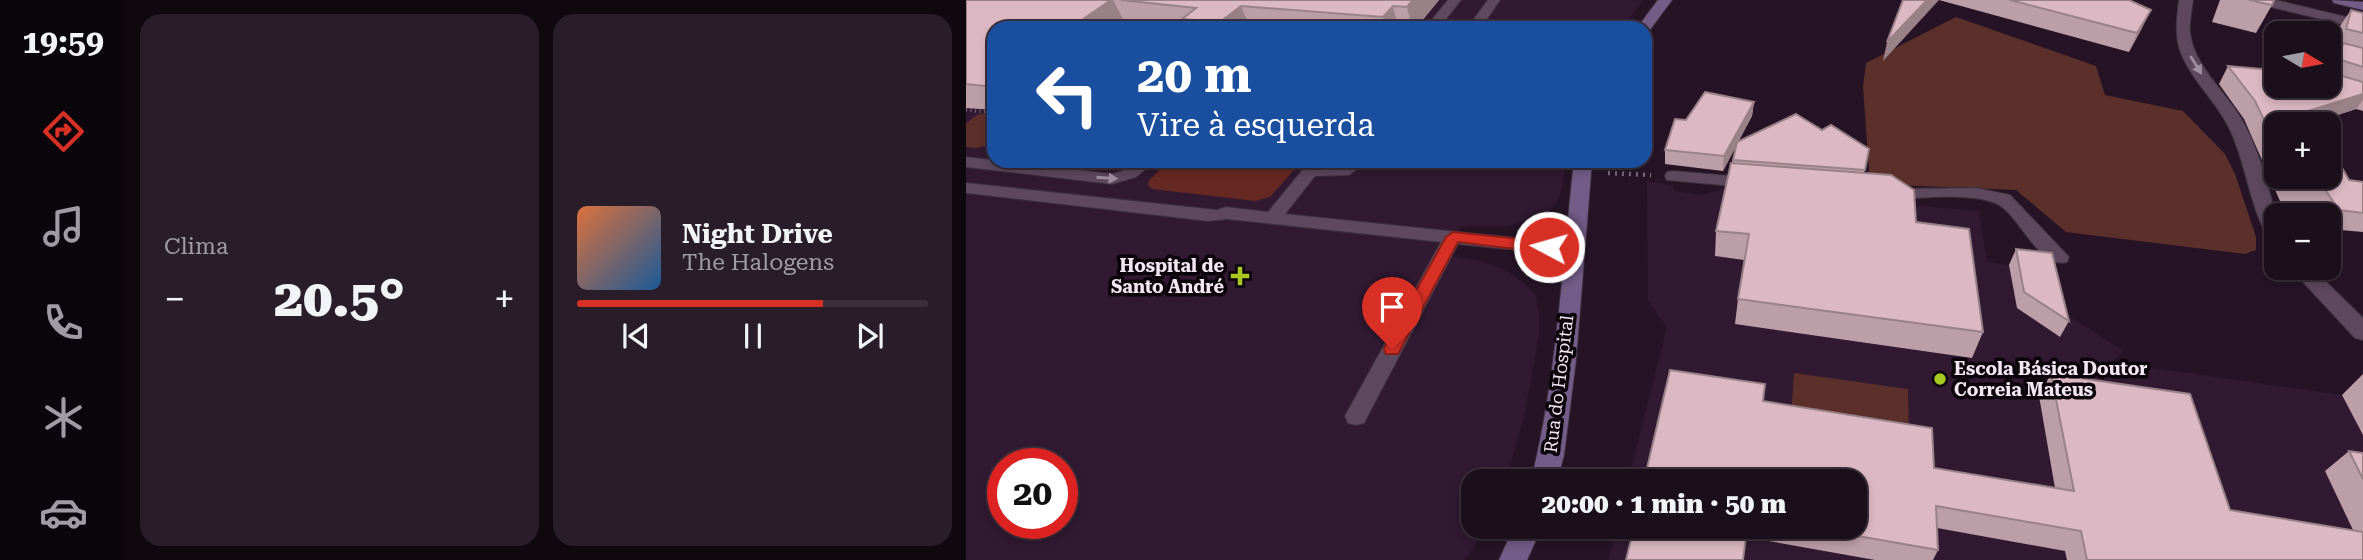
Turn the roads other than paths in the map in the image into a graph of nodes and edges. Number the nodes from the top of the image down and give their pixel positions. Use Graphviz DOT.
graph roads {
  1 [pos="1455,0"];
  2 [pos="1494,0"];
  3 [pos="1665,0"];
  4 [pos="2186,0"];
  5 [pos="2259,0"];
  6 [pos="2339,0"];
  7 [pos="2363,6"];
  8 [pos="1438,21"];
  9 [pos="1479,21"];
  10 [pos="1649,21"];
  11 [pos="2363,25"];
  12 [pos="2342,54"];
  13 [pos="2363,60"];
  14 [pos="966,162"];
  15 [pos="987,163"];
  16 [pos="1033,168"];
  17 [pos="1139,168"];
  18 [pos="1313,168"];
  19 [pos="1326,168"];
  20 [pos="1347,168"];
  21 [pos="1583,168"];
  22 [pos="1673,176"];
  23 [pos="966,179"];
  24 [pos="1777,185"];
  25 [pos="966,188"];
  26 [pos="1871,193"];
  27 [pos="2264,211"];
  28 [pos="1226,213"];
  29 [pos="1272,218"];
  30 [pos="1453,237"];
  31 [pos="1573,250"];
  32 [pos="2060,257"];
  33 [pos="2312,280"];
  34 [pos="2363,332"];
  35 [pos="1356,416"];
  36 [pos="1547,469"];
  37 [pos="1523,539"];
  38 [pos="1513,560"];
  1 -- 8 [label="lane"];
  2 -- 9 [label="lane"];
  3 -- 10 [label="main road"];
  4 -- 27 [label="street, one-way"];
  5 -- 11 [label="street"];
  6 -- 7 [label="main road"];
  12 -- 13 [label="street"];
  14 -- 15 [label="lane"];
  16 -- 17 [label="lane, one-way"];
  18 -- 29 [label="lane"];
  19 -- 20 [label="lane"];
  21 -- 31 [label="main road, Rua do Hospital"];
  22 -- 24 [label="lane"];
  23 -- 28 [label="lane"];
  25 -- 28 [label="lane"];
  26 -- 32 [label="lane"];
  28 -- 29 [label="lane"];
  29 -- 30 [label="lane"];
  30 -- 31 [label="lane"];
  30 -- 35 [label="lane"];
  31 -- 36 [label="main road, Rua do Hospital"];
  33 -- 34 [label="street"];
  37 -- 38 [label="main road"];
}
